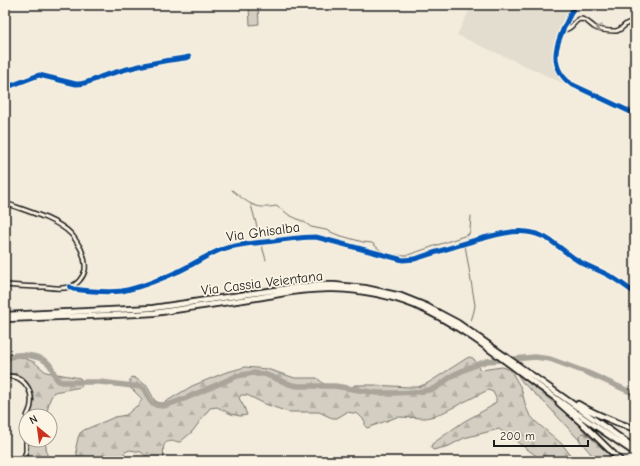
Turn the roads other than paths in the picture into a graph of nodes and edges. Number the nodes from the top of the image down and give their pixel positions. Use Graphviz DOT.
graph roads {
  1 [pos="575,5"];
  2 [pos="635,23"];
  3 [pos="563,30"];
  4 [pos="635,50"];
  5 [pos="189,57"];
  6 [pos="635,57"];
  7 [pos="635,69"];
  8 [pos="5,88"];
  9 [pos="635,114"];
  10 [pos="5,203"];
  11 [pos="5,285"];
  12 [pos="70,287"];
  13 [pos="635,293"];
  14 [pos="130,312"];
  15 [pos="5,315"];
  16 [pos="5,319"];
  17 [pos="523,371"];
  18 [pos="5,377"];
  19 [pos="544,383"];
  20 [pos="543,388"];
  21 [pos="30,408"];
  22 [pos="635,430"];
  23 [pos="26,448"];
  24 [pos="635,448"];
  25 [pos="635,453"];
  26 [pos="22,461"];
  27 [pos="621,461"];
  1 -- 3 [label="street"];
  2 -- 3 [label="street, one-way"];
  3 -- 9 [label="street"];
  4 -- 6 [label="street"];
  5 -- 8 [label="street"];
  6 -- 7 [label="street"];
  10 -- 12 [label="street"];
  11 -- 12 [label="street, Via Ghisalba"];
  12 -- 13 [label="street, Via Ghisalba"];
  14 -- 15 [label="highway, Via Cassia Veientana"];
  14 -- 16 [label="highway, Via Cassia Veientana"];
  14 -- 17 [label="highway, Via Cassia Veientana"];
  17 -- 19 [label="highway, Via Cassia Veientana"];
  17 -- 20 [label="highway, Via Cassia Veientana"];
  18 -- 21 [label="street"];
  19 -- 22 [label="highway"];
  19 -- 24 [label="highway"];
  20 -- 25 [label="highway"];
  20 -- 27 [label="highway"];
  23 -- 26 [label="street"];
}
